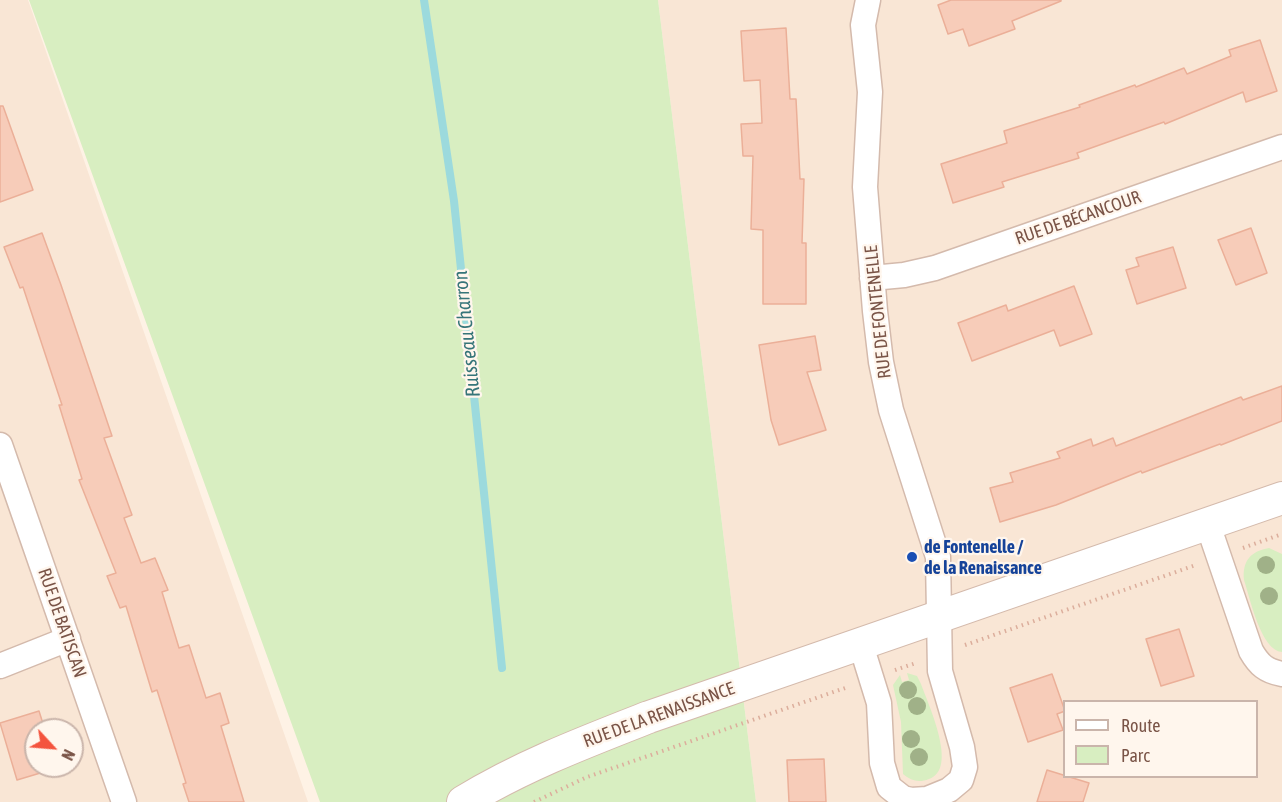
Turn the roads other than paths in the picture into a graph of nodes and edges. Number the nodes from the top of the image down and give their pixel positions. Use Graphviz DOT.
graph roads {
  1 [pos="868,0"];
  2 [pos="1282,147"];
  3 [pos="872,278"];
  4 [pos="0,445"];
  5 [pos="1282,498"];
  6 [pos="1208,525"];
  7 [pos="939,618"];
  8 [pos="68,639"];
  9 [pos="861,645"];
  10 [pos="0,666"];
  11 [pos="1282,674"];
  12 [pos="124,802"];
  13 [pos="463,802"];
  1 -- 3 [label="street, RUE DE FONTENELLE"];
  2 -- 3 [label="street, RUE DE BÉCANCOUR"];
  3 -- 7 [label="street, RUE DE FONTENELLE"];
  4 -- 8 [label="street, RUE DE BATISCAN"];
  5 -- 6 [label="street, RUE DE LA RENAISSANCE"];
  6 -- 7 [label="street, RUE DE LA RENAISSANCE"];
  6 -- 11 [label="street"];
  7 -- 9 [label="street, RUE DE LA RENAISSANCE"];
  7 -- 9 [label="street"];
  8 -- 10 [label="street"];
  8 -- 12 [label="street, RUE DE BATISCAN"];
  9 -- 13 [label="street, RUE DE LA RENAISSANCE"];
}
